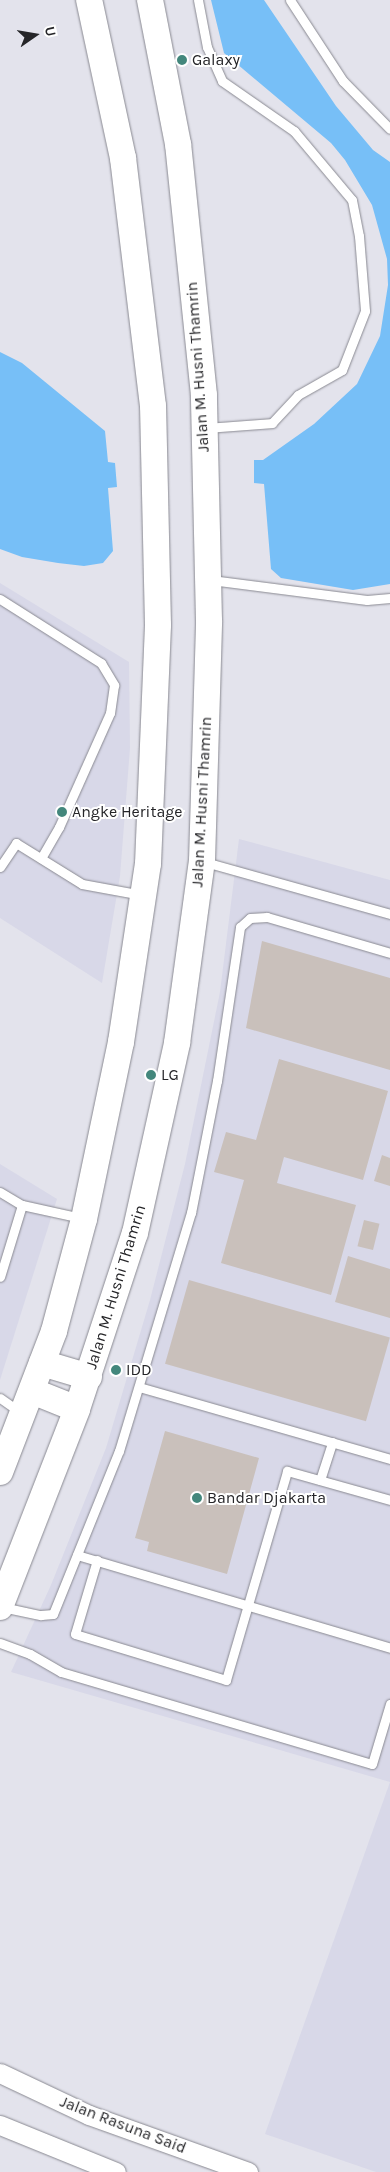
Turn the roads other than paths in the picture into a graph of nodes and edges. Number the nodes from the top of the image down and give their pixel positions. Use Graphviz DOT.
graph roads {
  1 [pos="89,0"];
  2 [pos="150,0"];
  3 [pos="198,0"];
  4 [pos="290,0"];
  5 [pos="390,129"];
  6 [pos="204,428"];
  7 [pos="208,579"];
  8 [pos="390,598"];
  9 [pos="0,599"];
  10 [pos="41,858"];
  11 [pos="202,861"];
  12 [pos="0,867"];
  13 [pos="144,895"];
  14 [pos="390,914"];
  15 [pos="390,953"];
  16 [pos="0,1192"];
  17 [pos="22,1205"];
  18 [pos="84,1219"];
  19 [pos="0,1278"];
  20 [pos="42,1363"];
  21 [pos="88,1377"];
  22 [pos="138,1387"];
  23 [pos="0,1398"];
  24 [pos="28,1403"];
  25 [pos="77,1408"];
  26 [pos="332,1442"];
  27 [pos="390,1459"];
  28 [pos="0,1472"];
  29 [pos="320,1480"];
  30 [pos="390,1500"];
  31 [pos="77,1555"];
  32 [pos="97,1560"];
  33 [pos="249,1606"];
  34 [pos="0,1607"];
  35 [pos="0,1643"];
  36 [pos="390,1648"];
  37 [pos="390,1704"];
  38 [pos="0,2073"];
  39 [pos="0,2125"];
  40 [pos="116,2172"];
  41 [pos="248,2172"];
  1 -- 13 [label="main road"];
  2 -- 6 [label="main road, Jalan M. Husni Thamrin"];
  3 -- 6 [label="lane"];
  4 -- 5 [label="lane"];
  6 -- 7 [label="main road, Jalan M. Husni Thamrin"];
  7 -- 8 [label="lane"];
  7 -- 11 [label="main road, Jalan M. Husni Thamrin"];
  9 -- 10 [label="lane"];
  10 -- 12 [label="lane"];
  10 -- 13 [label="lane"];
  11 -- 14 [label="lane"];
  11 -- 21 [label="main road, Jalan M. Husni Thamrin"];
  13 -- 18 [label="main road"];
  15 -- 22 [label="lane"];
  16 -- 17 [label="lane"];
  17 -- 18 [label="lane"];
  17 -- 19 [label="lane"];
  18 -- 20 [label="main road"];
  20 -- 21 [label="main road"];
  20 -- 24 [label="main road"];
  21 -- 25 [label="main road, Jalan M. Husni Thamrin"];
  22 -- 26 [label="lane"];
  22 -- 31 [label="lane"];
  23 -- 24 [label="lane"];
  24 -- 25 [label="main road"];
  24 -- 28 [label="main road"];
  25 -- 34 [label="main road, Jalan M. Husni Thamrin"];
  26 -- 27 [label="lane"];
  26 -- 29 [label="lane"];
  29 -- 30 [label="lane"];
  29 -- 33 [label="lane"];
  31 -- 32 [label="lane"];
  31 -- 34 [label="lane"];
  32 -- 33 [label="lane"];
  32 -- 33 [label="lane"];
  33 -- 36 [label="lane"];
  35 -- 37 [label="lane"];
  38 -- 41 [label="street, Jalan Rasuna Said"];
  39 -- 40 [label="street"];
}
